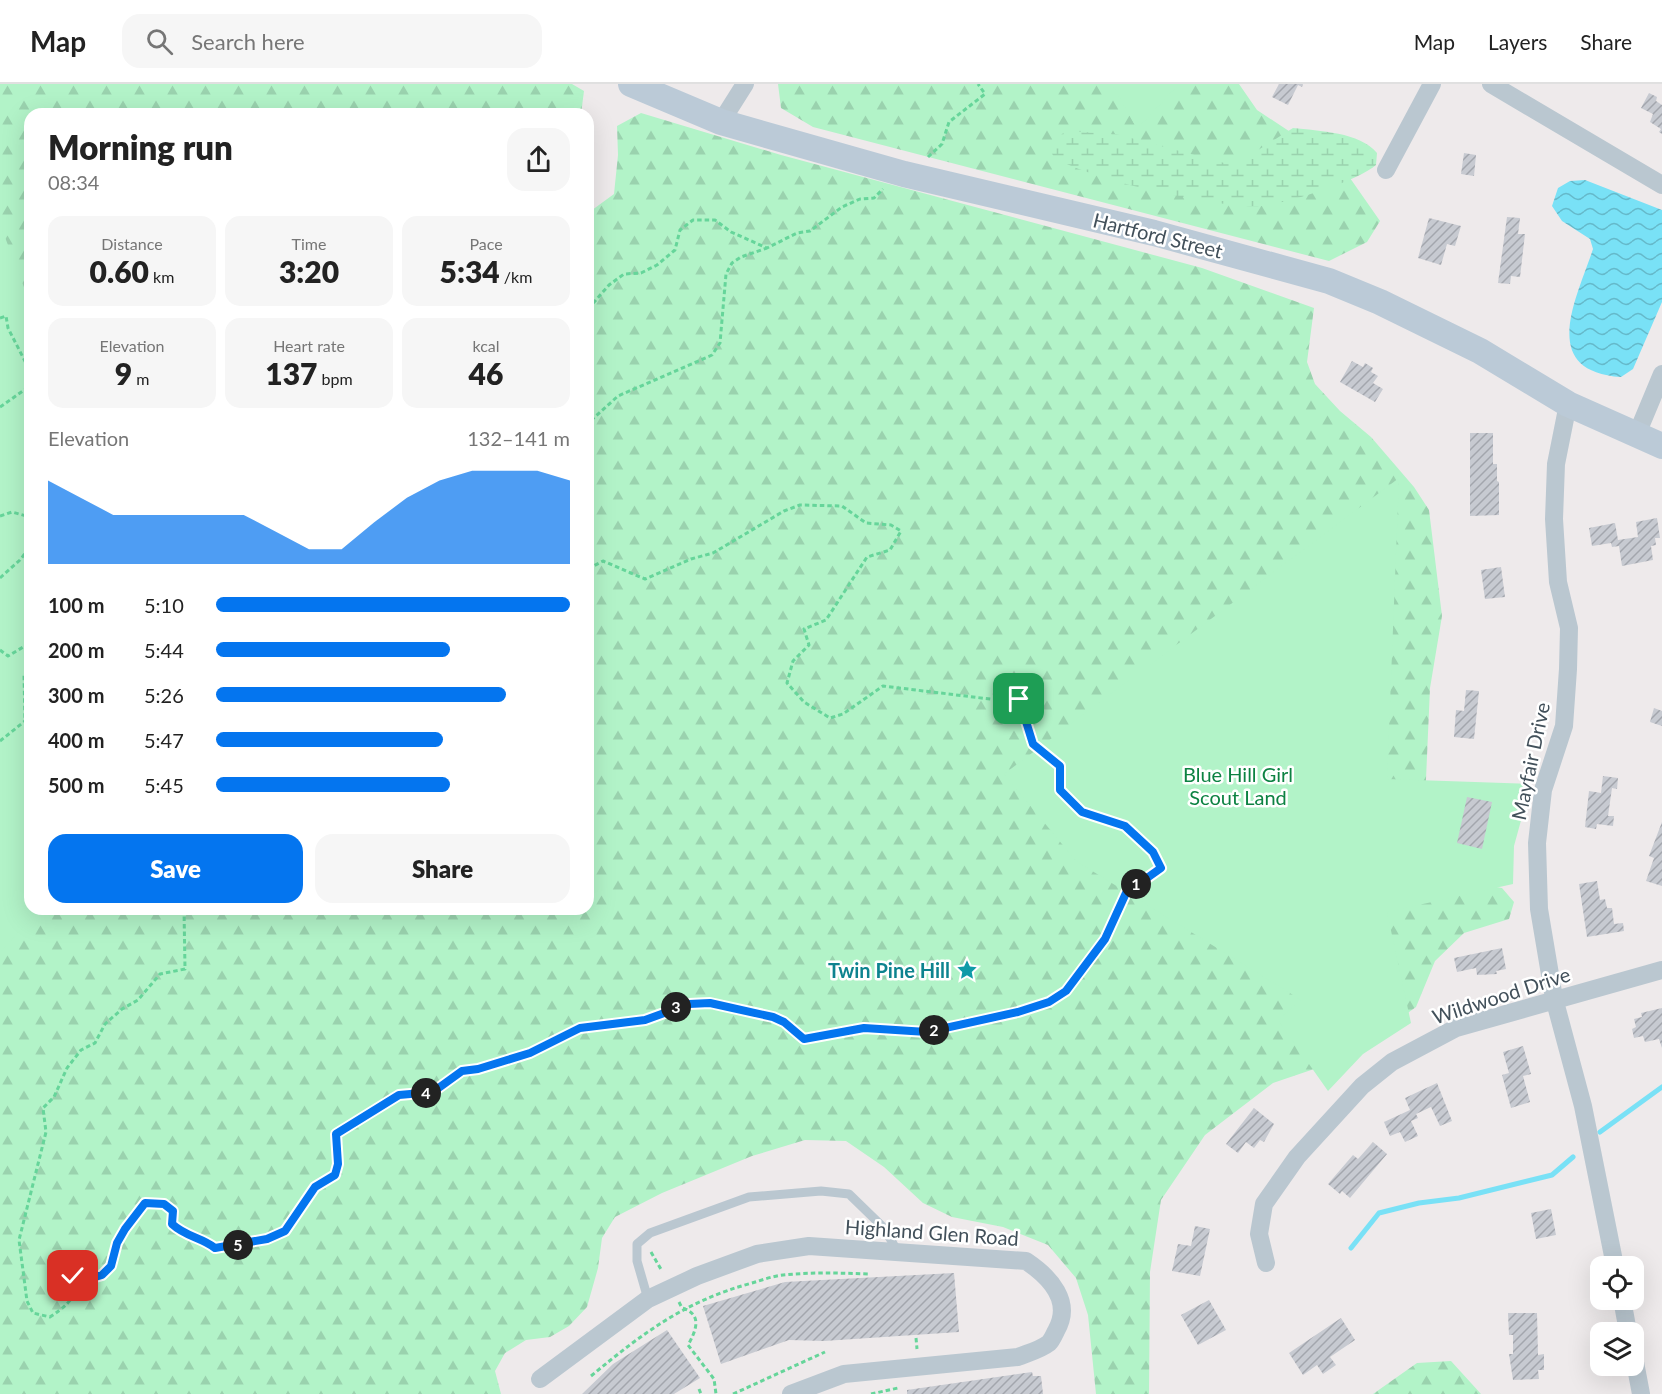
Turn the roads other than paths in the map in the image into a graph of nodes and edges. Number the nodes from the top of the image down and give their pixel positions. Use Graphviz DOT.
graph roads {
  1 [pos="631,84"];
  2 [pos="745,84"];
  3 [pos="1432,84"];
  4 [pos="1491,84"];
  5 [pos="721,122"];
  6 [pos="1386,170"];
  7 [pos="1662,185"];
  8 [pos="1662,374"];
  9 [pos="1568,404"];
  10 [pos="1637,434"];
  11 [pos="1662,446"];
  12 [pos="1662,970"];
  13 [pos="1554,998"];
  14 [pos="898,1253"];
  15 [pos="1613,1256"];
  16 [pos="1266,1263"];
  17 [pos="648,1299"];
  18 [pos="1638,1376"];
  19 [pos="540,1379"];
  20 [pos="790,1394"];
  21 [pos="1641,1394"];
  1 -- 5 [label="street, Hartford Street"];
  2 -- 5 [label="street"];
  3 -- 6 [label="street"];
  4 -- 7 [label="street"];
  5 -- 9 [label="street, Hartford Street"];
  8 -- 10 [label="street"];
  9 -- 10 [label="street, Hartford Street"];
  9 -- 13 [label="street, Mayfair Drive"];
  10 -- 11 [label="street, Hartford Street"];
  12 -- 13 [label="street, Wildwood Drive"];
  13 -- 15 [label="street, Mayfair Drive"];
  13 -- 16 [label="street, Wildwood Drive"];
  14 -- 17 [label="street, Highland Glen Road"];
  14 -- 17 [label="lane"];
  14 -- 20 [label="street, Highland Glen Road"];
  17 -- 19 [label="street, Highland Glen Road"];
  18 -- 21 [label="street"];
}
